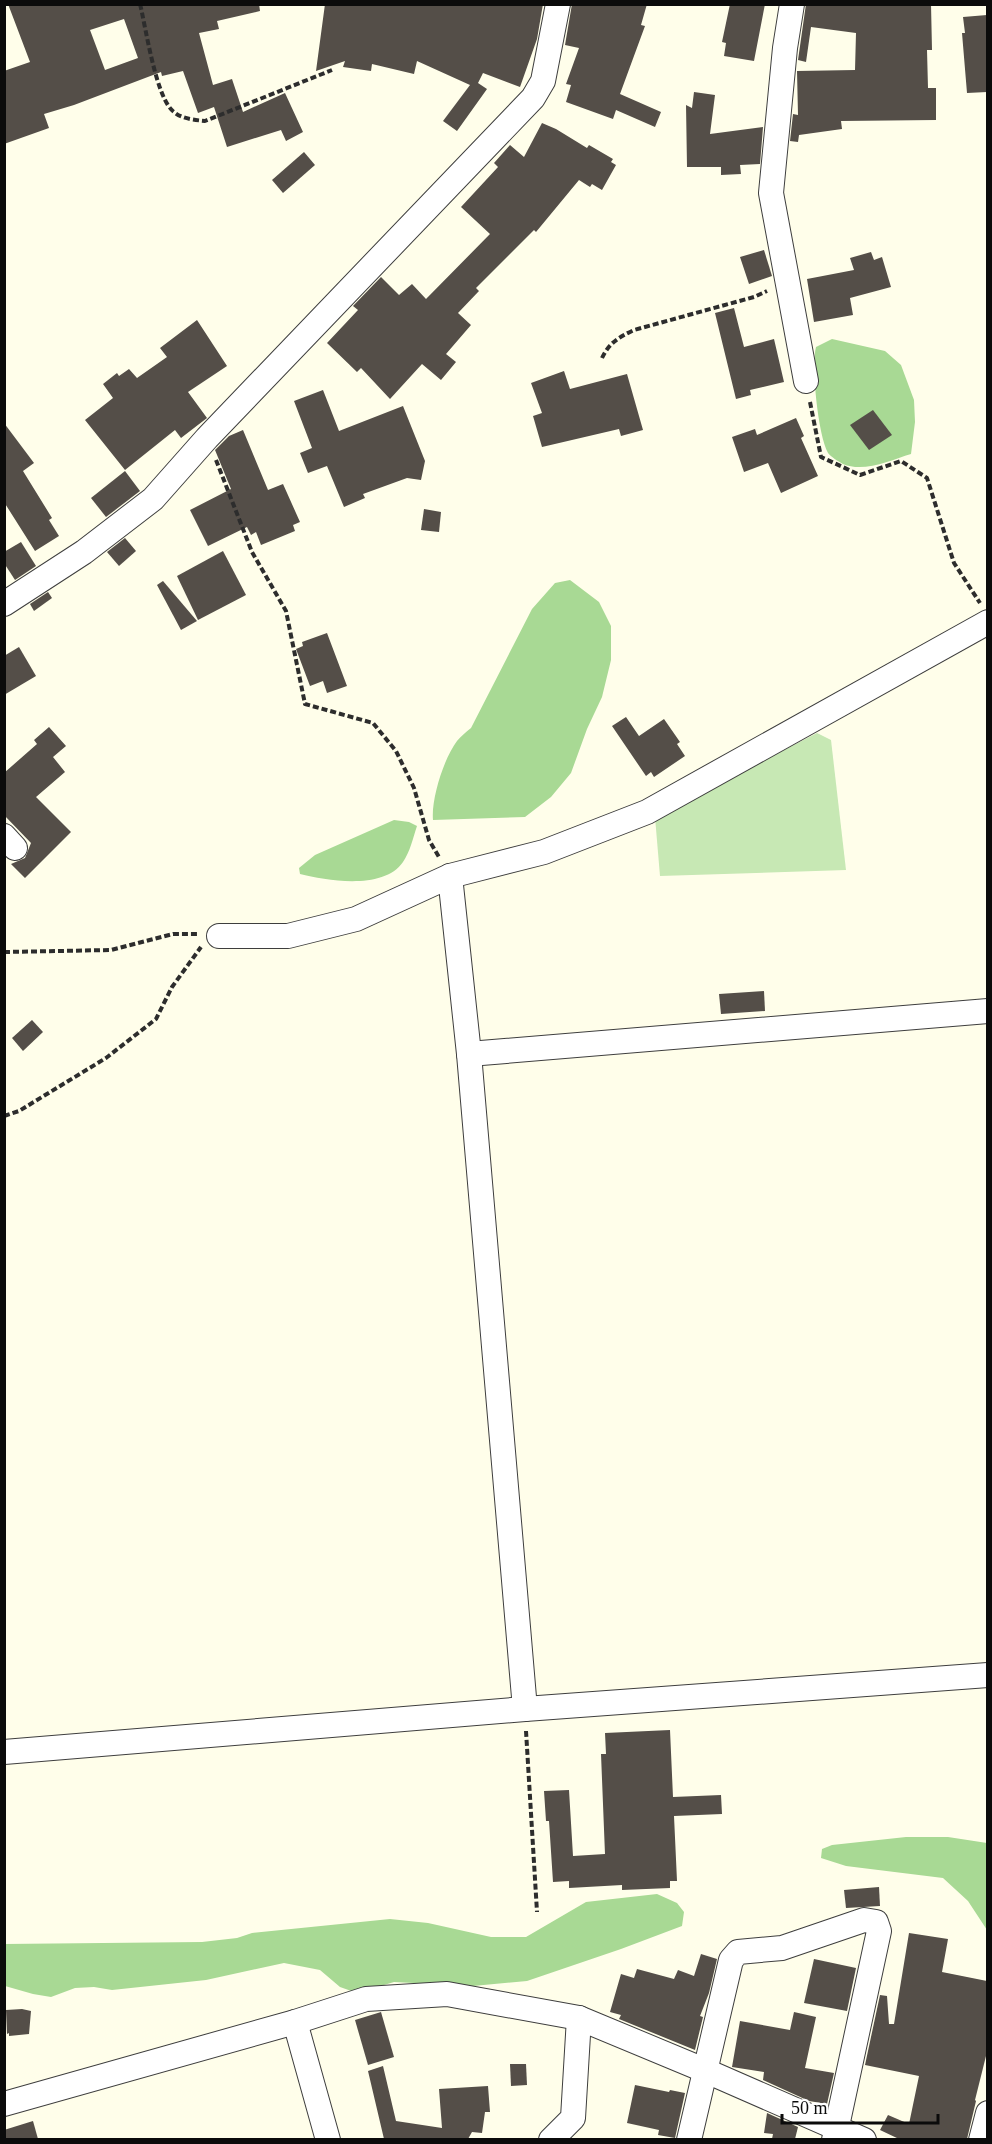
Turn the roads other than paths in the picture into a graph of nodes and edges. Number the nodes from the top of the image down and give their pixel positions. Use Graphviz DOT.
graph roads {
  1 [pos="558,4"];
  2 [pos="792,4"];
  3 [pos="806,381"];
  4 [pos="9,593"];
  5 [pos="985,614"];
  6 [pos="450,876"];
  7 [pos="219,936"];
  8 [pos="987,1011"];
  9 [pos="469,1054"];
  10 [pos="987,1675"];
  11 [pos="525,1709"];
  12 [pos="4,1752"];
  13 [pos="579,2018"];
  14 [pos="295,2022"];
  15 [pos="704,2070"];
  16 [pos="4,2104"];
  17 [pos="987,2114"];
  18 [pos="836,2134"];
  19 [pos="321,2138"];
  20 [pos="551,2139"];
  21 [pos="689,2139"];
  22 [pos="864,2139"];
  23 [pos="981,2139"];
  1 -- 4 [label="street"];
  2 -- 3 [label="street"];
  5 -- 6 [label="street"];
  6 -- 7 [label="street"];
  6 -- 9 [label="street"];
  8 -- 9 [label="street"];
  9 -- 11 [label="street"];
  10 -- 11 [label="street"];
  11 -- 12 [label="street"];
  13 -- 14 [label="street"];
  13 -- 15 [label="street"];
  13 -- 20 [label="street"];
  14 -- 16 [label="street"];
  14 -- 19 [label="street"];
  15 -- 18 [label="street"];
  15 -- 18 [label="street"];
  15 -- 21 [label="street"];
  17 -- 23 [label="street"];
  18 -- 22 [label="street"];
}
